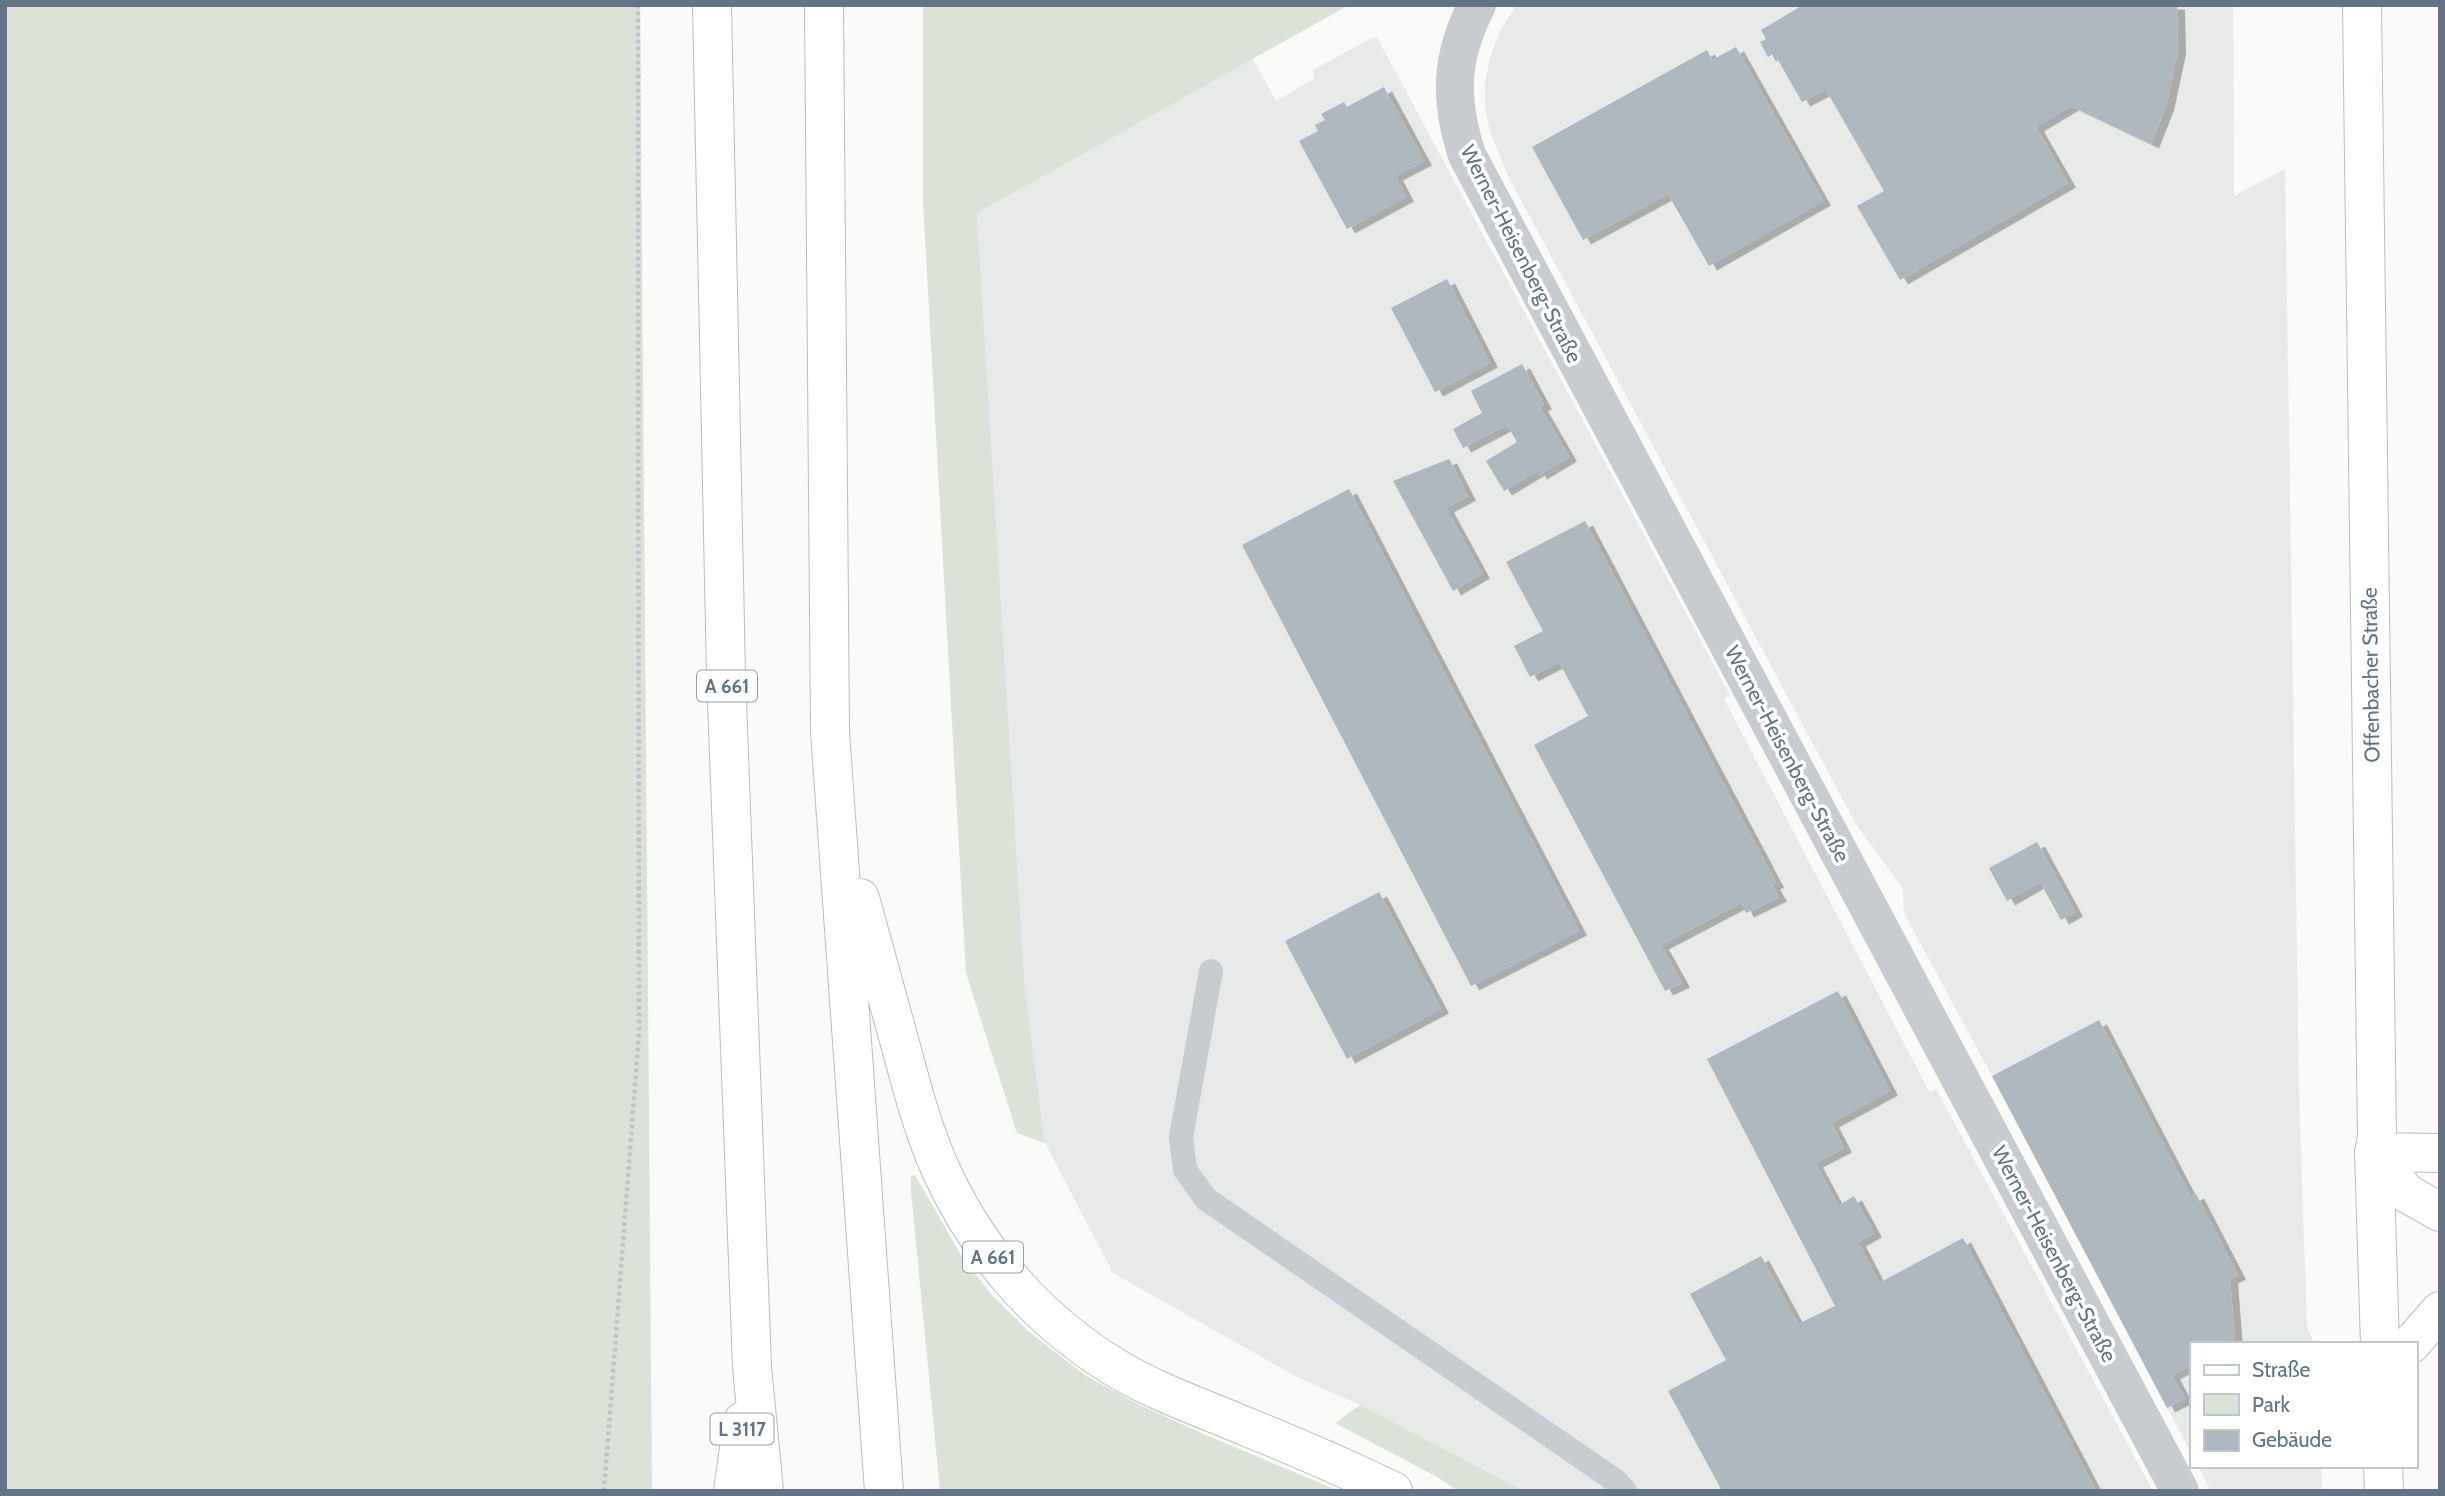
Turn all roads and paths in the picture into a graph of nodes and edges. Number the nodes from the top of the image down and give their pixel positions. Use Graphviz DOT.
graph roads {
  1 [pos="638,5"];
  2 [pos="712,5"];
  3 [pos="824,5"];
  4 [pos="1477,5"];
  5 [pos="2362,5"];
  6 [pos="837,816"];
  7 [pos="1211,971"];
  8 [pos="2374,1152"];
  9 [pos="2440,1153"];
  10 [pos="2440,1212"];
  11 [pos="2440,1311"];
  12 [pos="2380,1342"];
  13 [pos="2412,1342"];
  14 [pos="752,1367"];
  15 [pos="2383,1468"];
  16 [pos="604,1491"];
  17 [pos="733,1491"];
  18 [pos="764,1491"];
  19 [pos="884,1491"];
  20 [pos="1393,1491"];
  21 [pos="1625,1491"];
  22 [pos="2180,1491"];
  23 [pos="2384,1491"];
  1 -- 16 [label="path"];
  2 -- 14 [label="main road, A 661"];
  3 -- 6 [label="main road, A 661"];
  4 -- 22 [label="street, Werner-Heisenberg-Straße"];
  5 -- 8 [label="main road, Offenbacher Straße"];
  6 -- 19 [label="main road, A 661"];
  6 -- 20 [label="main road, A 661"];
  7 -- 21 [label="lane"];
  8 -- 9 [label="main road"];
  8 -- 10 [label="main road"];
  8 -- 12 [label="main road, Offenbacher Straße"];
  11 -- 13 [label="main road"];
  14 -- 17 [label="main road, L 3117"];
  14 -- 18 [label="main road, A 661"];
  15 -- 23 [label="main road"];
}
